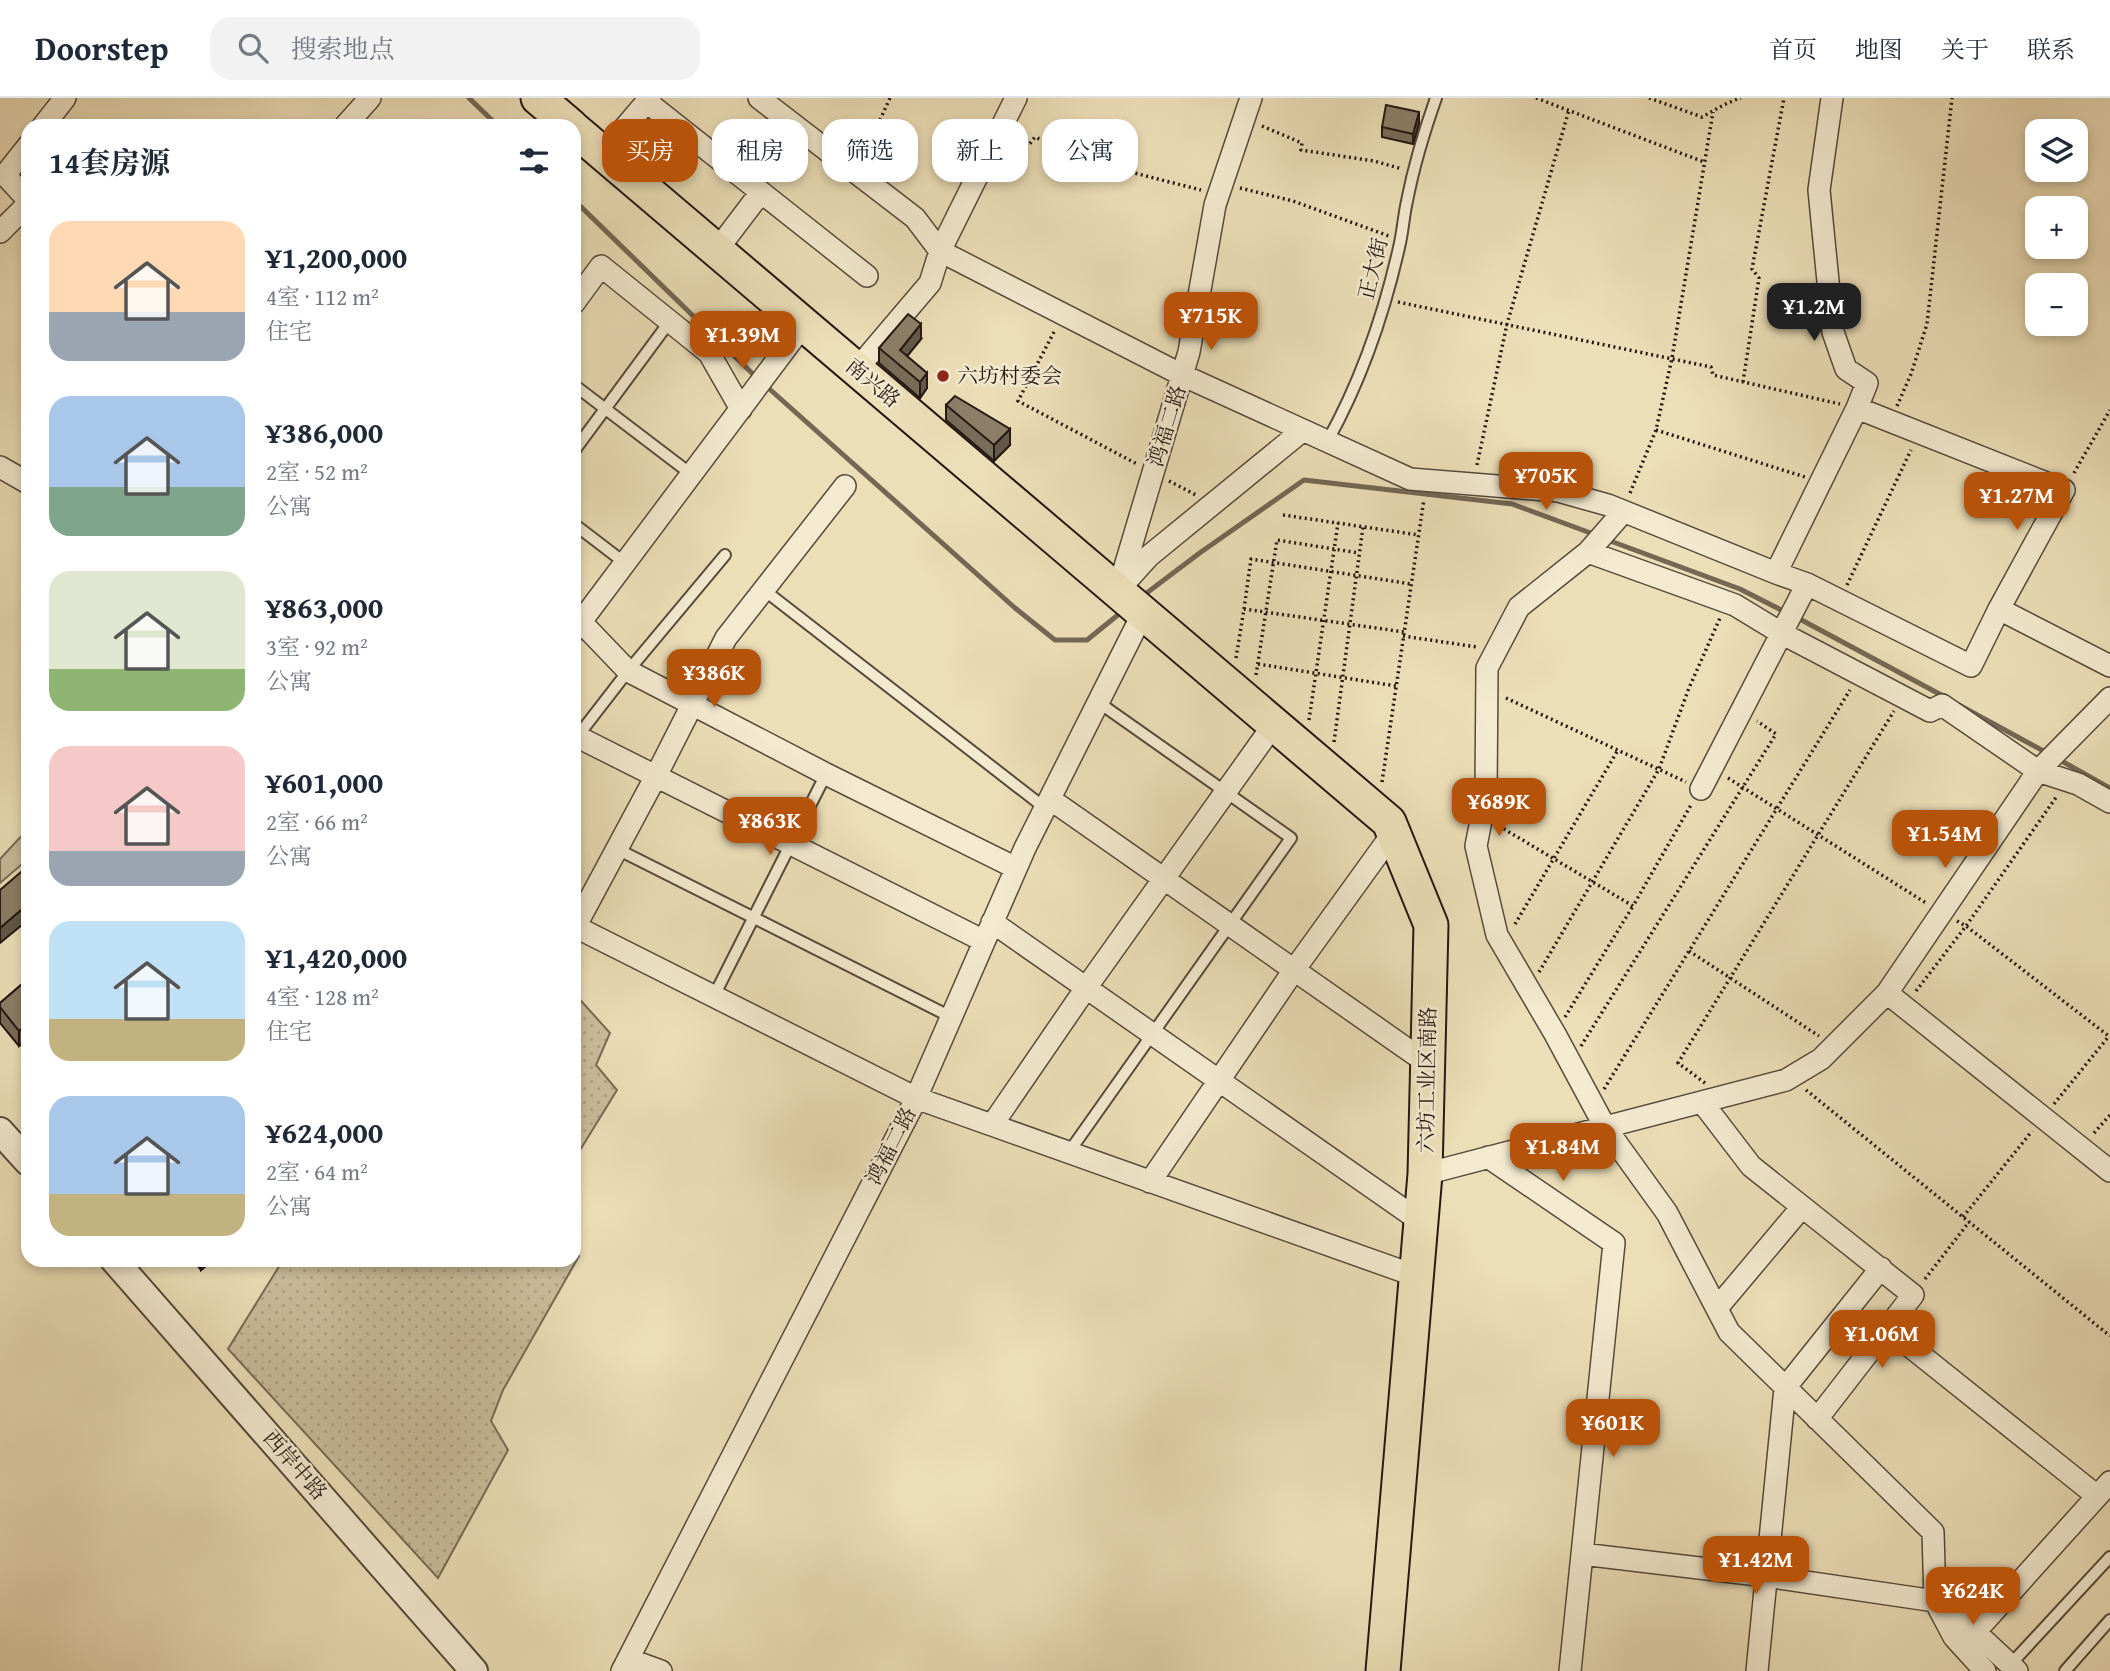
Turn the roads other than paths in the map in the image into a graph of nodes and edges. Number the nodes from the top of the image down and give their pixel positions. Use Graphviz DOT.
graph roads {
  1 [pos="65,98"];
  2 [pos="370,98"];
  3 [pos="538,98"];
  4 [pos="759,98"];
  5 [pos="1016,98"];
  6 [pos="1251,98"];
  7 [pos="1436,98"];
  8 [pos="1832,98"];
  9 [pos="648,100"];
  10 [pos="48,119"];
  11 [pos="351,119"];
  12 [pos="563,119"];
  13 [pos="632,119"];
  14 [pos="581,135"];
  15 [pos="602,152"];
  16 [pos="21,155"];
  17 [pos="637,182"];
  18 [pos="761,192"];
  19 [pos="21,194"];
  20 [pos="21,210"];
  21 [pos="0,232"];
  22 [pos="717,250"];
  23 [pos="940,251"];
  24 [pos="867,276"];
  25 [pos="581,293"];
  26 [pos="670,321"];
  27 [pos="804,324"];
  28 [pos="857,369"];
  29 [pos="1182,375"];
  30 [pos="581,390"];
  31 [pos="1857,408"];
  32 [pos="606,409"];
  33 [pos="741,409"];
  34 [pos="1302,431"];
  35 [pos="581,442"];
  36 [pos="1326,442"];
  37 [pos="0,467"];
  38 [pos="691,474"];
  39 [pos="21,478"];
  40 [pos="845,486"];
  41 [pos="1623,512"];
  42 [pos="581,529"];
  43 [pos="1588,552"];
  44 [pos="725,555"];
  45 [pos="625,563"];
  46 [pos="1776,573"];
  47 [pos="1807,584"];
  48 [pos="764,590"];
  49 [pos="1131,602"];
  50 [pos="1999,610"];
  51 [pos="581,622"];
  52 [pos="581,629"];
  53 [pos="1781,632"];
  54 [pos="2110,666"];
  55 [pos="628,671"];
  56 [pos="2110,698"];
  57 [pos="1098,702"];
  58 [pos="693,705"];
  59 [pos="1252,706"];
  60 [pos="581,730"];
  61 [pos="581,741"];
  62 [pos="2038,771"];
  63 [pos="826,774"];
  64 [pos="656,776"];
  65 [pos="1701,789"];
  66 [pos="1226,791"];
  67 [pos="2110,802"];
  68 [pos="1047,804"];
  69 [pos="1385,822"];
  70 [pos="790,843"];
  71 [pos="617,849"];
  72 [pos="1016,868"];
  73 [pos="1163,878"];
  74 [pos="581,916"];
  75 [pos="753,918"];
  76 [pos="1230,925"];
  77 [pos="581,930"];
  78 [pos="988,932"];
  79 [pos="1294,970"];
  80 [pos="1086,988"];
  81 [pos="1887,993"];
  82 [pos="714,996"];
  83 [pos="951,1017"];
  84 [pos="1153,1035"];
  85 [pos="1427,1063"];
  86 [pos="1219,1080"];
  87 [pos="916,1098"];
  88 [pos="1702,1102"];
  89 [pos="992,1125"];
  90 [pos="1605,1127"];
  91 [pos="0,1130"];
  92 [pos="1069,1152"];
  93 [pos="21,1154"];
  94 [pos="1488,1157"];
  95 [pos="2110,1171"];
  96 [pos="1424,1174"];
  97 [pos="1150,1182"];
  98 [pos="1802,1206"];
  99 [pos="1420,1221"];
  100 [pos="120,1267"];
  101 [pos="1881,1268"];
  102 [pos="1416,1276"];
  103 [pos="1717,1308"];
  104 [pos="1887,1328"];
  105 [pos="1785,1388"];
  106 [pos="1817,1419"];
  107 [pos="2104,1489"];
  108 [pos="1582,1554"];
  109 [pos="2110,1557"];
  110 [pos="1766,1576"];
  111 [pos="1935,1601"];
  112 [pos="2110,1620"];
  113 [pos="1975,1632"];
  114 [pos="625,1665"];
  115 [pos="2013,1668"];
  116 [pos="474,1671"];
  117 [pos="661,1671"];
  118 [pos="1383,1671"];
  119 [pos="1570,1671"];
  120 [pos="1757,1671"];
  121 [pos="1985,1671"];
  122 [pos="2065,1671"];
  1 -- 10 [label="street"];
  2 -- 11 [label="street"];
  3 -- 12 [label="main road, 南兴路"];
  4 -- 23 [label="street"];
  5 -- 23 [label="street"];
  6 -- 29 [label="street, 鸿福二路"];
  7 -- 36 [label="lane, 正大街"];
  8 -- 31 [label="street"];
  9 -- 13 [label="street"];
  9 -- 18 [label="street"];
  14 -- 15 [label="main road, 南兴路"];
  16 -- 19 [label="street"];
  17 -- 22 [label="main road, 南兴路"];
  18 -- 22 [label="street"];
  18 -- 24 [label="street"];
  20 -- 21 [label="street"];
  22 -- 27 [label="main road, 南兴路"];
  23 -- 28 [label="street"];
  23 -- 29 [label="street"];
  25 -- 26 [label="street"];
  26 -- 32 [label="lane"];
  26 -- 33 [label="street"];
  27 -- 28 [label="main road, 南兴路"];
  27 -- 33 [label="street"];
  28 -- 49 [label="main road, 南兴路"];
  29 -- 34 [label="street"];
  29 -- 49 [label="street, 鸿福二路"];
  30 -- 32 [label="lane"];
  31 -- 46 [label="street"];
  31 -- 50 [label="street"];
  32 -- 35 [label="lane"];
  32 -- 38 [label="lane"];
  33 -- 38 [label="street"];
  34 -- 36 [label="street"];
  34 -- 49 [label="street"];
  36 -- 41 [label="street"];
  37 -- 39 [label="street"];
  38 -- 45 [label="street"];
  40 -- 48 [label="street"];
  41 -- 43 [label="street"];
  41 -- 46 [label="street"];
  42 -- 45 [label="lane"];
  43 -- 53 [label="street"];
  43 -- 90 [label="street"];
  44 -- 55 [label="lane"];
  45 -- 51 [label="street"];
  46 -- 47 [label="street"];
  47 -- 50 [label="street"];
  47 -- 53 [label="street"];
  48 -- 58 [label="street"];
  48 -- 68 [label="lane"];
  49 -- 57 [label="street, 鸿福二路"];
  49 -- 59 [label="main road, 六坊工业区南路"];
  50 -- 54 [label="street"];
  52 -- 55 [label="street"];
  53 -- 62 [label="street"];
  53 -- 65 [label="street"];
  55 -- 58 [label="street"];
  55 -- 60 [label="lane"];
  56 -- 62 [label="street"];
  57 -- 66 [label="lane"];
  57 -- 68 [label="street, 鸿福二路"];
  58 -- 63 [label="street"];
  58 -- 64 [label="street"];
  59 -- 66 [label="street"];
  59 -- 69 [label="main road, 六坊工业区南路"];
  61 -- 64 [label="street"];
  62 -- 67 [label="street"];
  62 -- 81 [label="street"];
  63 -- 70 [label="lane"];
  63 -- 72 [label="street"];
  64 -- 70 [label="street"];
  64 -- 71 [label="street"];
  66 -- 73 [label="street"];
  66 -- 76 [label="lane"];
  68 -- 72 [label="street, 鸿福二路"];
  68 -- 73 [label="street"];
  69 -- 79 [label="street"];
  69 -- 85 [label="main road, 六坊工业区南路"];
  70 -- 75 [label="lane"];
  70 -- 78 [label="street"];
  71 -- 74 [label="street"];
  71 -- 75 [label="lane"];
  72 -- 78 [label="street, 鸿福二路"];
  73 -- 76 [label="street"];
  73 -- 80 [label="street"];
  75 -- 82 [label="lane"];
  75 -- 83 [label="lane"];
  76 -- 79 [label="street"];
  76 -- 84 [label="lane"];
  77 -- 82 [label="street"];
  78 -- 80 [label="street"];
  78 -- 83 [label="street, 鸿福二路"];
  79 -- 85 [label="street"];
  79 -- 86 [label="street"];
  80 -- 84 [label="street"];
  80 -- 89 [label="street"];
  81 -- 88 [label="street"];
  81 -- 95 [label="street"];
  82 -- 87 [label="street"];
  83 -- 87 [label="street, 鸿福二路"];
  84 -- 86 [label="street"];
  84 -- 92 [label="lane"];
  85 -- 96 [label="main road, 六坊工业区南路"];
  86 -- 97 [label="street"];
  86 -- 99 [label="street"];
  87 -- 89 [label="street"];
  87 -- 114 [label="street, 鸿福二路"];
  88 -- 90 [label="street"];
  88 -- 98 [label="street"];
  89 -- 92 [label="street"];
  90 -- 94 [label="street"];
  90 -- 103 [label="street"];
  91 -- 93 [label="street"];
  92 -- 97 [label="street"];
  94 -- 96 [label="street"];
  94 -- 108 [label="street"];
  96 -- 99 [label="main road, 六坊工业区南路"];
  97 -- 102 [label="street"];
  98 -- 101 [label="street"];
  98 -- 103 [label="street"];
  99 -- 102 [label="main road, 六坊工业区南路"];
  100 -- 116 [label="street, 西岸中路"];
  101 -- 104 [label="street"];
  101 -- 105 [label="street"];
  102 -- 118 [label="main road, 六坊工业区南路"];
  103 -- 105 [label="street"];
  104 -- 106 [label="street"];
  104 -- 107 [label="street"];
  105 -- 106 [label="street"];
  105 -- 110 [label="street"];
  106 -- 111 [label="street"];
  107 -- 113 [label="street"];
  108 -- 110 [label="street"];
  108 -- 119 [label="street"];
  109 -- 115 [label="lane"];
  110 -- 111 [label="street"];
  110 -- 120 [label="street"];
  111 -- 113 [label="street"];
  111 -- 121 [label="street"];
  112 -- 122 [label="lane"];
  113 -- 115 [label="street"];
  114 -- 117 [label="street"];
}
